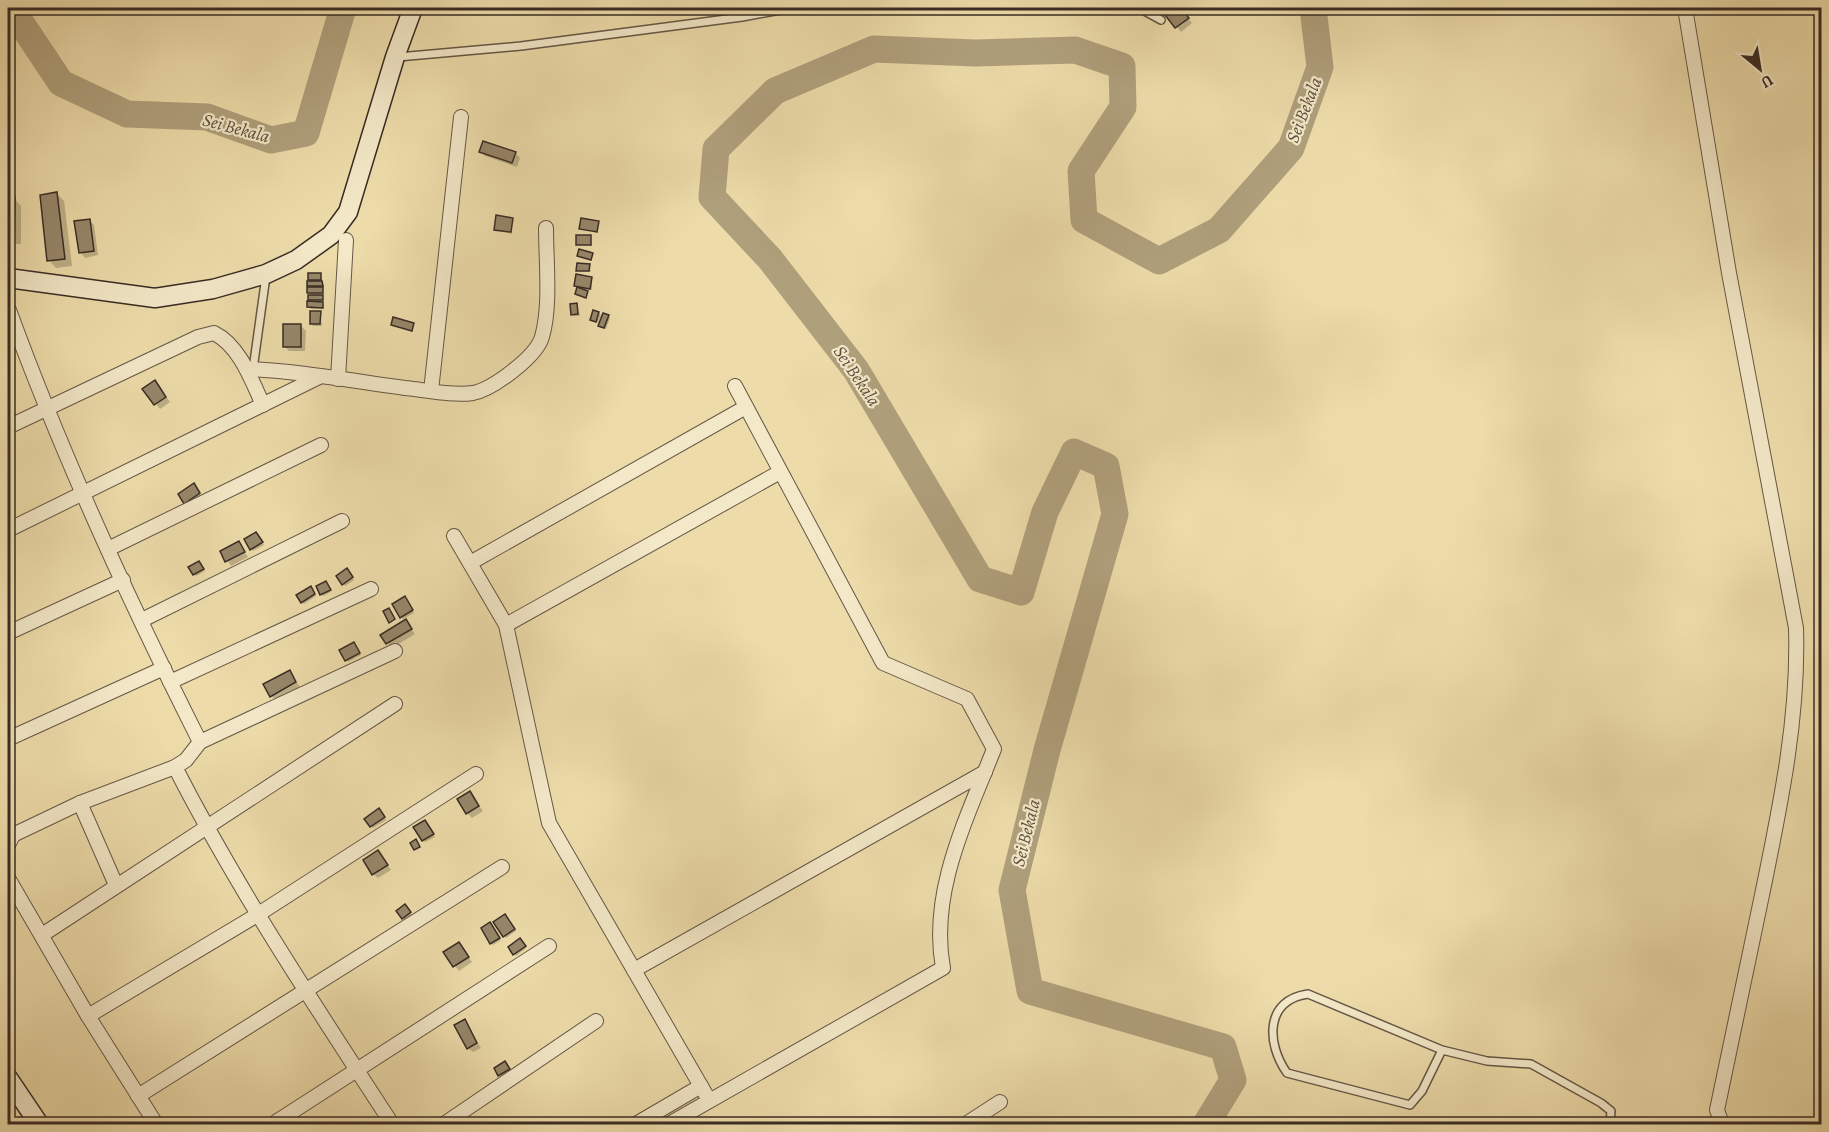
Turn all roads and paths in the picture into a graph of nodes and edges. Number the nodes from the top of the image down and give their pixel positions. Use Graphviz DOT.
graph roads {
  1 [pos="414,8"];
  2 [pos="791,8"];
  3 [pos="1139,8"];
  4 [pos="1685,8"];
  5 [pos="1161,20"];
  6 [pos="394,57"];
  7 [pos="461,117"];
  8 [pos="546,228"];
  9 [pos="346,240"];
  10 [pos="266,274"];
  11 [pos="8,278"];
  12 [pos="9,310"];
  13 [pos="250,370"];
  14 [pos="319,377"];
  15 [pos="338,379"];
  16 [pos="735,386"];
  17 [pos="431,391"];
  18 [pos="263,405"];
  19 [pos="746,407"];
  20 [pos="46,410"];
  21 [pos="8,427"];
  22 [pos="321,446"];
  23 [pos="780,472"];
  24 [pos="81,494"];
  25 [pos="342,521"];
  26 [pos="8,530"];
  27 [pos="454,536"];
  28 [pos="108,549"];
  29 [pos="470,563"];
  30 [pos="123,580"];
  31 [pos="371,589"];
  32 [pos="142,620"];
  33 [pos="506,625"];
  34 [pos="8,633"];
  35 [pos="395,651"];
  36 [pos="164,668"];
  37 [pos="170,682"];
  38 [pos="395,704"];
  39 [pos="8,739"];
  40 [pos="200,742"];
  41 [pos="175,767"];
  42 [pos="985,772"];
  43 [pos="476,774"];
  44 [pos="81,803"];
  45 [pos="206,828"];
  46 [pos="9,834"];
  47 [pos="502,867"];
  48 [pos="8,878"];
  49 [pos="116,885"];
  50 [pos="257,915"];
  51 [pos="42,935"];
  52 [pos="549,946"];
  53 [pos="634,970"];
  54 [pos="307,992"];
  55 [pos="88,1016"];
  56 [pos="596,1021"];
  57 [pos="1442,1050"];
  58 [pos="358,1071"];
  59 [pos="8,1078"];
  60 [pos="701,1086"];
  61 [pos="138,1096"];
  62 [pos="709,1100"];
  63 [pos="1000,1102"];
  64 [pos="1717,1110"];
  65 [pos="39,1125"];
  66 [pos="156,1125"];
  67 [pos="273,1125"];
  68 [pos="392,1125"];
  69 [pos="444,1125"];
  70 [pos="636,1125"];
  71 [pos="669,1125"];
  72 [pos="966,1125"];
  73 [pos="1610,1125"];
  74 [pos="1713,1125"];
  75 [pos="1722,1125"];
  1 -- 6 [label="main road"];
  2 -- 6 [label="lane"];
  3 -- 5 [label="lane"];
  4 -- 64 [label="street"];
  6 -- 10 [label="main road"];
  7 -- 17 [label="street"];
  8 -- 17 [label="street"];
  9 -- 15 [label="street"];
  10 -- 11 [label="main road"];
  10 -- 13 [label="lane"];
  12 -- 20 [label="street"];
  13 -- 14 [label="street"];
  13 -- 18 [label="street"];
  13 -- 20 [label="street"];
  14 -- 15 [label="street"];
  14 -- 18 [label="street"];
  15 -- 17 [label="street"];
  16 -- 19 [label="street"];
  18 -- 24 [label="street"];
  19 -- 23 [label="street"];
  19 -- 29 [label="street"];
  20 -- 21 [label="street"];
  20 -- 24 [label="street"];
  22 -- 28 [label="street"];
  23 -- 33 [label="street"];
  23 -- 42 [label="street"];
  24 -- 26 [label="street"];
  24 -- 28 [label="street"];
  25 -- 32 [label="street"];
  27 -- 29 [label="street"];
  28 -- 30 [label="street"];
  29 -- 33 [label="street"];
  30 -- 32 [label="street"];
  30 -- 34 [label="street"];
  31 -- 37 [label="street"];
  32 -- 36 [label="street"];
  33 -- 53 [label="street"];
  35 -- 40 [label="street"];
  36 -- 37 [label="street"];
  36 -- 39 [label="street"];
  37 -- 40 [label="street"];
  38 -- 45 [label="street"];
  40 -- 41 [label="street"];
  41 -- 44 [label="street"];
  41 -- 45 [label="street"];
  42 -- 53 [label="street"];
  42 -- 62 [label="street"];
  43 -- 50 [label="street"];
  44 -- 46 [label="street"];
  44 -- 49 [label="street"];
  45 -- 49 [label="street"];
  45 -- 50 [label="street"];
  47 -- 54 [label="street"];
  48 -- 51 [label="street"];
  49 -- 51 [label="street"];
  50 -- 54 [label="street"];
  50 -- 55 [label="street"];
  51 -- 55 [label="street"];
  52 -- 58 [label="street"];
  53 -- 60 [label="street"];
  54 -- 58 [label="street"];
  54 -- 61 [label="street"];
  55 -- 61 [label="street"];
  56 -- 69 [label="street"];
  57 -- 57 [label="lane"];
  57 -- 73 [label="lane"];
  58 -- 67 [label="street"];
  58 -- 68 [label="street"];
  59 -- 65 [label="main road"];
  60 -- 62 [label="street"];
  60 -- 70 [label="street"];
  61 -- 66 [label="street"];
  62 -- 71 [label="street"];
  63 -- 72 [label="street"];
  64 -- 74 [label="lane"];
  64 -- 75 [label="street"];
}
